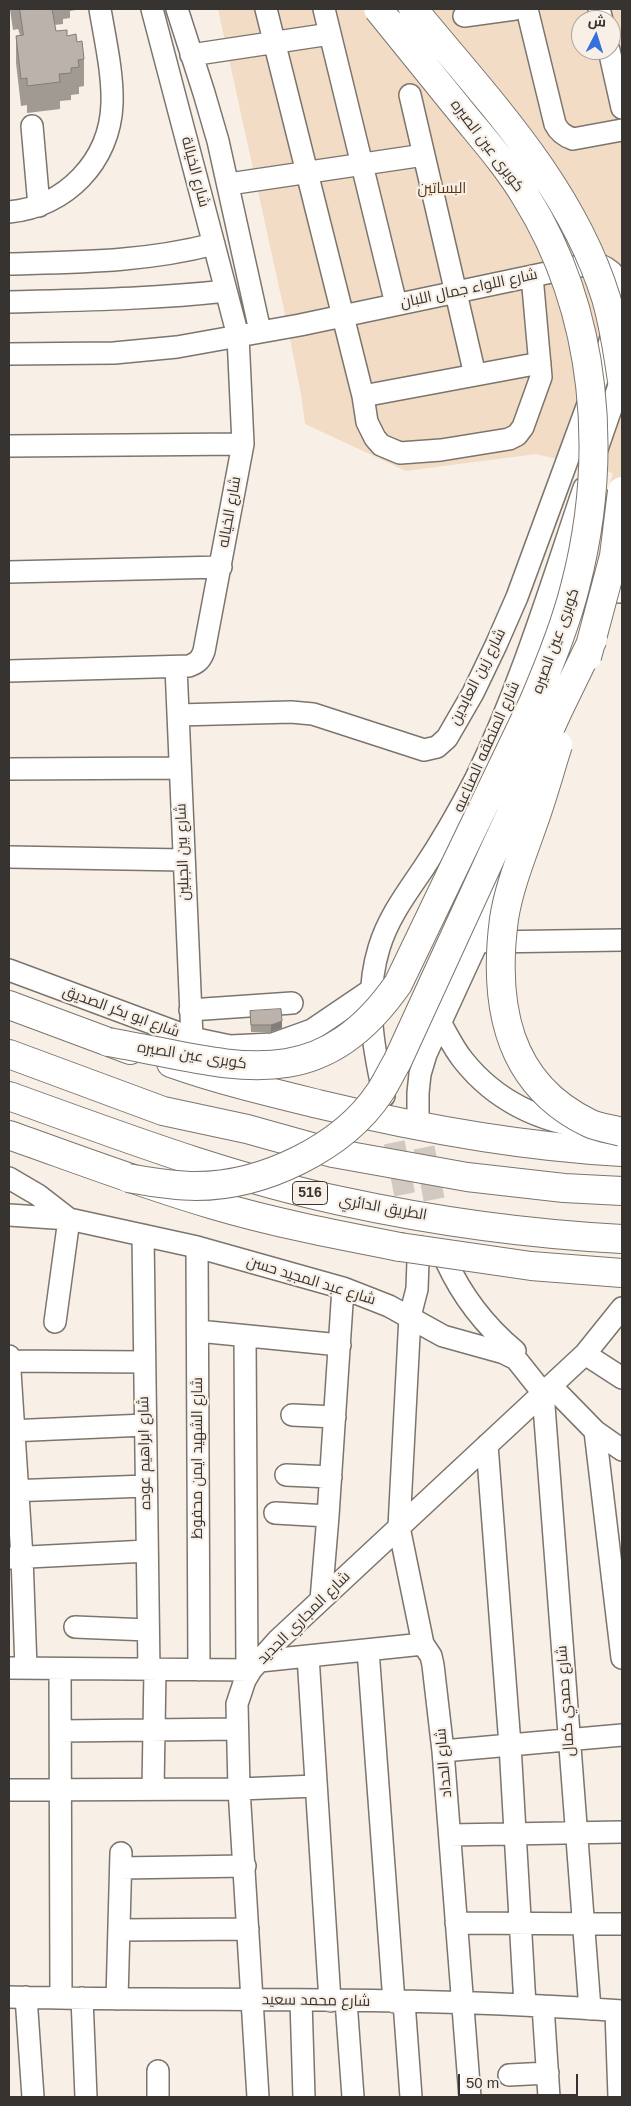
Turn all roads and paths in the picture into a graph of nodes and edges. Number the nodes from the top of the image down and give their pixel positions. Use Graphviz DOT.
graph roads {
  1 [pos="100,9"];
  2 [pos="152,9"];
  3 [pos="177,9"];
  4 [pos="266,9"];
  5 [pos="324,9"];
  6 [pos="378,9"];
  7 [pos="413,9"];
  8 [pos="515,9"];
  9 [pos="527,9"];
  10 [pos="465,18"];
  11 [pos="330,34"];
  12 [pos="274,42"];
  13 [pos="191,55"];
  14 [pos="611,60"];
  15 [pos="204,93"];
  16 [pos="410,95"];
  17 [pos="177,104"];
  18 [pos="622,108"];
  19 [pos="32,126"];
  20 [pos="622,130"];
  21 [pos="218,141"];
  22 [pos="189,151"];
  23 [pos="424,155"];
  24 [pos="361,164"];
  25 [pos="307,172"];
  26 [pos="229,184"];
  27 [pos="39,206"];
  28 [pos="9,212"];
  29 [pos="214,244"];
  30 [pos="9,264"];
  31 [pos="532,276"];
  32 [pos="226,291"];
  33 [pos="456,292"];
  34 [pos="9,302"];
  35 [pos="396,304"];
  36 [pos="343,315"];
  37 [pos="260,332"];
  38 [pos="238,336"];
  39 [pos="9,354"];
  40 [pos="614,355"];
  41 [pos="540,363"];
  42 [pos="475,375"];
  43 [pos="622,379"];
  44 [pos="363,396"];
  45 [pos="243,444"];
  46 [pos="9,446"];
  47 [pos="622,491"];
  48 [pos="221,567"];
  49 [pos="9,572"];
  50 [pos="549,590"];
  51 [pos="617,592"];
  52 [pos="593,639"];
  53 [pos="176,667"];
  54 [pos="9,672"];
  55 [pos="178,715"];
  56 [pos="9,768"];
  57 [pos="180,768"];
  58 [pos="9,857"];
  59 [pos="184,860"];
  60 [pos="622,940"];
  61 [pos="477,943"];
  62 [pos="9,970"];
  63 [pos="371,990"];
  64 [pos="292,1003"];
  65 [pos="9,1005"];
  66 [pos="190,1010"];
  67 [pos="441,1024"];
  68 [pos="192,1038"];
  69 [pos="108,1042"];
  70 [pos="9,1054"];
  71 [pos="9,1096"];
  72 [pos="388,1111"];
  73 [pos="418,1116"];
  74 [pos="622,1131"];
  75 [pos="9,1135"];
  76 [pos="622,1152"];
  77 [pos="9,1178"];
  78 [pos="128,1178"];
  79 [pos="622,1191"];
  80 [pos="9,1215"];
  81 [pos="69,1218"];
  82 [pos="142,1235"];
  83 [pos="622,1239"];
  84 [pos="197,1247"];
  85 [pos="418,1261"];
  86 [pos="446,1261"];
  87 [pos="622,1273"];
  88 [pos="343,1288"];
  89 [pos="620,1315"];
  90 [pos="410,1316"];
  91 [pos="55,1322"];
  92 [pos="198,1331"];
  93 [pos="245,1336"];
  94 [pos="340,1345"];
  95 [pos="585,1354"];
  96 [pos="9,1359"];
  97 [pos="144,1362"];
  98 [pos="622,1378"];
  99 [pos="550,1386"];
  100 [pos="292,1414"];
  101 [pos="335,1417"];
  102 [pos="145,1425"];
  103 [pos="12,1430"];
  104 [pos="595,1432"];
  105 [pos="487,1445"];
  106 [pos="622,1450"];
  107 [pos="286,1475"];
  108 [pos="331,1477"];
  109 [pos="146,1486"];
  110 [pos="13,1491"];
  111 [pos="275,1514"];
  112 [pos="328,1516"];
  113 [pos="399,1527"];
  114 [pos="147,1551"];
  115 [pos="15,1558"];
  116 [pos="321,1600"];
  117 [pos="75,1627"];
  118 [pos="148,1630"];
  119 [pos="423,1644"];
  120 [pos="368,1650"];
  121 [pos="308,1656"];
  122 [pos="622,1658"];
  123 [pos="253,1667"];
  124 [pos="17,1668"];
  125 [pos="60,1669"];
  126 [pos="152,1670"];
  127 [pos="199,1670"];
  128 [pos="238,1729"];
  129 [pos="153,1730"];
  130 [pos="61,1731"];
  131 [pos="622,1735"];
  132 [pos="569,1740"];
  133 [pos="510,1745"];
  134 [pos="443,1751"];
  135 [pos="316,1786"];
  136 [pos="153,1789"];
  137 [pos="239,1789"];
  138 [pos="9,1790"];
  139 [pos="61,1790"];
  140 [pos="622,1832"];
  141 [pos="578,1834"];
  142 [pos="450,1835"];
  143 [pos="515,1835"];
  144 [pos="245,1866"];
  145 [pos="456,1923"];
  146 [pos="520,1923"];
  147 [pos="583,1924"];
  148 [pos="622,1924"];
  149 [pos="248,1929"];
  150 [pos="119,1930"];
  151 [pos="17,1997"];
  152 [pos="72,1998"];
  153 [pos="117,1999"];
  154 [pos="252,2000"];
  155 [pos="301,2001"];
  156 [pos="338,2001"];
  157 [pos="399,2002"];
  158 [pos="463,2004"];
  159 [pos="534,2006"];
  160 [pos="590,2009"];
  161 [pos="619,2011"];
  162 [pos="158,2071"];
  163 [pos="548,2073"];
  164 [pos="509,2075"];
  165 [pos="33,2097"];
  166 [pos="86,2097"];
  167 [pos="158,2097"];
  168 [pos="258,2097"];
  169 [pos="304,2097"];
  170 [pos="353,2097"];
  171 [pos="411,2097"];
  172 [pos="470,2097"];
  173 [pos="549,2097"];
  174 [pos="619,2097"];
  1 -- 27 [label="street"];
  2 -- 17 [label="street, شارع الخيالة"];
  3 -- 13 [label="street, شارع الخيالة"];
  4 -- 12 [label="street"];
  5 -- 11 [label="street"];
  6 -- 69 [label="highway, كوبرى عين الصيره, bridge"];
  7 -- 43 [label="highway, كوبرى عين الصيره, bridge"];
  8 -- 10 [label="street"];
  9 -- 20 [label="street"];
  11 -- 12 [label="street"];
  11 -- 24 [label="street"];
  12 -- 13 [label="street"];
  12 -- 25 [label="street"];
  13 -- 15 [label="street, شارع الخيالة"];
  14 -- 18 [label="street"];
  15 -- 17 [label="street"];
  15 -- 21 [label="street, شارع الخيالة"];
  16 -- 23 [label="street"];
  17 -- 22 [label="street, شارع الخيالة"];
  19 -- 27 [label="street"];
  21 -- 22 [label="street"];
  21 -- 26 [label="street, شارع الخيالة"];
  22 -- 29 [label="street, شارع الخيالة"];
  23 -- 24 [label="street"];
  23 -- 33 [label="street"];
  24 -- 25 [label="street"];
  24 -- 35 [label="street"];
  25 -- 26 [label="street"];
  25 -- 36 [label="street"];
  26 -- 37 [label="street, شارع الخيالة"];
  27 -- 28 [label="street"];
  29 -- 30 [label="street"];
  29 -- 32 [label="street, شارع الخيالة"];
  31 -- 33 [label="street, شارع اللواء جمال اللبان"];
  31 -- 40 [label="street, شارع اللواء جمال اللبان"];
  31 -- 41 [label="street"];
  32 -- 34 [label="street"];
  32 -- 38 [label="street, شارع الخيالة"];
  33 -- 35 [label="street, شارع اللواء جمال اللبان"];
  33 -- 42 [label="street"];
  35 -- 36 [label="street, شارع اللواء جمال اللبان"];
  36 -- 37 [label="street, شارع اللواء جمال اللبان"];
  36 -- 44 [label="street"];
  37 -- 38 [label="street, شارع اللواء جمال اللبان"];
  38 -- 39 [label="street, شارع اللواء جمال اللبان"];
  38 -- 45 [label="street, شارع الخياله"];
  40 -- 55 [label="street, شارع زين العابدين"];
  41 -- 42 [label="street"];
  41 -- 44 [label="street"];
  42 -- 44 [label="street"];
  43 -- 50 [label="street, شارع المنطقه الصناعيه"];
  45 -- 46 [label="street"];
  45 -- 48 [label="street, شارع الخياله"];
  47 -- 52 [label="highway, كوبرى عين الصيره, bridge"];
  48 -- 49 [label="street"];
  48 -- 53 [label="street, شارع الخياله"];
  50 -- 51 [label="street"];
  50 -- 63 [label="street, شارع المنطقه الصناعيه"];
  51 -- 61 [label="street"];
  52 -- 74 [label="highway, كوبرى عين الصيره, bridge"];
  52 -- 78 [label="highway, bridge"];
  53 -- 54 [label="street, شارع الخياله"];
  53 -- 55 [label="street, شارع بين الجبلين"];
  55 -- 57 [label="street, شارع بين الجبلين"];
  56 -- 57 [label="street"];
  57 -- 59 [label="street, شارع بين الجبلين"];
  58 -- 59 [label="street"];
  59 -- 66 [label="street, شارع بين الجبلين"];
  60 -- 61 [label="street"];
  61 -- 67 [label="street"];
  62 -- 68 [label="street, شارع ابو بكر الصديق"];
  63 -- 68 [label="street, شارع ابو بكر الصديق"];
  63 -- 72 [label="street, شارع المنطقه الصناعيه"];
  64 -- 66 [label="street"];
  65 -- 69 [label="highway"];
  66 -- 68 [label="street, شارع بين الجبلين"];
  67 -- 73 [label="street"];
  67 -- 74 [label="street"];
  69 -- 76 [label="highway"];
  70 -- 79 [label="highway"];
  71 -- 83 [label="highway, الطريق الدائري / 516"];
  75 -- 78 [label="highway"];
  77 -- 81 [label="street"];
  78 -- 87 [label="highway, bridge"];
  80 -- 81 [label="street"];
  81 -- 82 [label="street, شارع عبد المجيد حسن"];
  81 -- 91 [label="street"];
  82 -- 84 [label="street, شارع عبد المجيد حسن"];
  82 -- 97 [label="street, شارع ابراهيم عوده"];
  84 -- 88 [label="street, شارع عبد المجيد حسن"];
  84 -- 92 [label="street, شارع الشهيد ايمن محفوظ"];
  85 -- 90 [label="street, شارع الحداد"];
  86 -- 99 [label="street"];
  88 -- 90 [label="street, شارع عبد المجيد حسن"];
  88 -- 94 [label="street"];
  89 -- 95 [label="street, شارع المجاري الجديد"];
  90 -- 99 [label="street, شارع عبد المجيد حسن"];
  90 -- 113 [label="street, شارع الحداد"];
  92 -- 93 [label="street"];
  92 -- 127 [label="street, شارع الشهيد ايمن محفوظ"];
  93 -- 94 [label="street"];
  93 -- 123 [label="street"];
  94 -- 101 [label="street"];
  95 -- 98 [label="street"];
  95 -- 99 [label="street, شارع المجاري الجديد"];
  96 -- 97 [label="street"];
  96 -- 103 [label="street"];
  97 -- 102 [label="street, شارع ابراهيم عوده"];
  99 -- 104 [label="street"];
  99 -- 105 [label="street, شارع المجاري الجديد"];
  99 -- 132 [label="street, شارع حمدي كمال"];
  100 -- 101 [label="street"];
  101 -- 108 [label="street"];
  102 -- 103 [label="street"];
  102 -- 109 [label="street, شارع ابراهيم عوده"];
  103 -- 110 [label="street"];
  104 -- 106 [label="street"];
  104 -- 122 [label="street"];
  105 -- 113 [label="street, شارع المجاري الجديد"];
  105 -- 133 [label="street"];
  107 -- 108 [label="street"];
  108 -- 112 [label="street"];
  109 -- 110 [label="street"];
  109 -- 114 [label="street, شارع ابراهيم عوده"];
  110 -- 115 [label="street"];
  111 -- 112 [label="street"];
  112 -- 116 [label="street"];
  113 -- 116 [label="street, شارع المجاري الجديد"];
  113 -- 119 [label="street, شارع الحداد"];
  114 -- 115 [label="street"];
  114 -- 118 [label="street, شارع ابراهيم عوده"];
  115 -- 124 [label="street"];
  116 -- 123 [label="street, شارع المجاري الجديد"];
  117 -- 118 [label="street"];
  118 -- 126 [label="street, شارع ابراهيم عوده"];
  119 -- 120 [label="street"];
  119 -- 134 [label="street, شارع الحداد"];
  120 -- 121 [label="street"];
  120 -- 157 [label="street"];
  121 -- 123 [label="street"];
  121 -- 135 [label="street"];
  123 -- 127 [label="street"];
  123 -- 128 [label="street, شارع المجاري الجديد"];
  124 -- 125 [label="street"];
  125 -- 126 [label="street"];
  125 -- 130 [label="street"];
  126 -- 127 [label="street"];
  126 -- 129 [label="street, شارع ابراهيم عوده"];
  128 -- 129 [label="street"];
  128 -- 137 [label="street, شارع المجاري الجديد"];
  129 -- 130 [label="street"];
  129 -- 136 [label="street, شارع ابراهيم عوده"];
  130 -- 139 [label="street"];
  131 -- 132 [label="street"];
  132 -- 133 [label="street"];
  132 -- 141 [label="street, شارع حمدي كمال"];
  133 -- 134 [label="street"];
  133 -- 143 [label="street"];
  134 -- 142 [label="street, شارع الحداد"];
  135 -- 137 [label="street"];
  135 -- 156 [label="street"];
  136 -- 137 [label="street"];
  136 -- 139 [label="street"];
  137 -- 144 [label="street, شارع المجاري الجديد"];
  138 -- 139 [label="street"];
  139 -- 152 [label="street"];
  140 -- 141 [label="street"];
  141 -- 143 [label="street"];
  141 -- 147 [label="street, شارع حمدي كمال"];
  142 -- 143 [label="street"];
  142 -- 145 [label="street, شارع الحداد"];
  143 -- 146 [label="street"];
  144 -- 149 [label="street, شارع المجاري الجديد"];
  144 -- 150 [label="street"];
  145 -- 146 [label="street"];
  145 -- 158 [label="street, شارع الحداد"];
  146 -- 147 [label="street"];
  146 -- 159 [label="street"];
  147 -- 148 [label="street"];
  147 -- 160 [label="street, شارع حمدي كمال"];
  149 -- 150 [label="street"];
  149 -- 154 [label="street, شارع المجاري الجديد"];
  150 -- 153 [label="street"];
  151 -- 152 [label="street, شارع محمد سعيد"];
  151 -- 165 [label="street"];
  152 -- 153 [label="street, شارع محمد سعيد"];
  152 -- 166 [label="street"];
  153 -- 154 [label="street, شارع محمد سعيد"];
  154 -- 155 [label="street, شارع محمد سعيد"];
  154 -- 168 [label="street, شارع المجاري الجديد"];
  155 -- 156 [label="street, شارع محمد سعيد"];
  155 -- 169 [label="street"];
  156 -- 157 [label="street, شارع محمد سعيد"];
  156 -- 170 [label="street"];
  157 -- 158 [label="street, شارع محمد سعيد"];
  157 -- 171 [label="street"];
  158 -- 159 [label="street, شارع محمد سعيد"];
  158 -- 172 [label="street, شارع الحداد"];
  159 -- 160 [label="street, شارع محمد سعيد"];
  159 -- 163 [label="street"];
  160 -- 161 [label="street, شارع محمد سعيد"];
  161 -- 174 [label="street"];
  162 -- 167 [label="street"];
  163 -- 164 [label="street"];
  163 -- 173 [label="street"];
}
